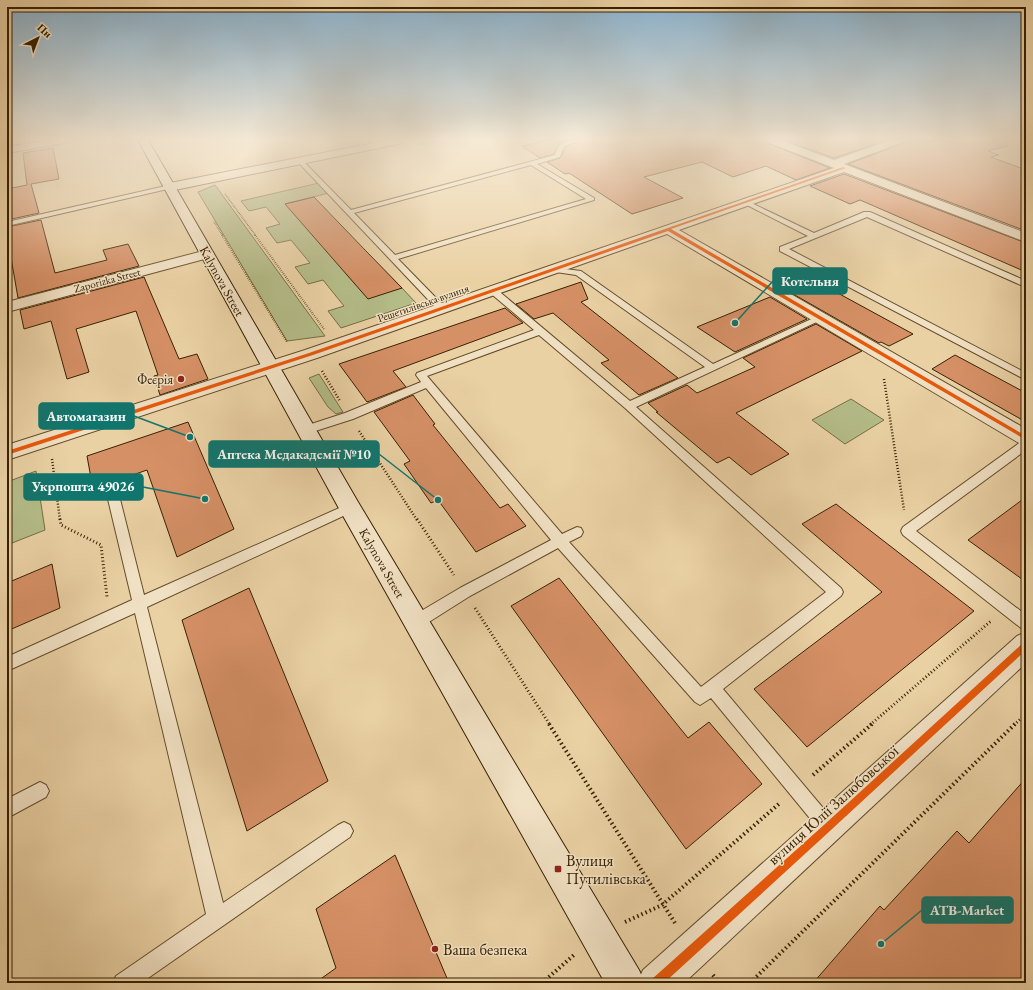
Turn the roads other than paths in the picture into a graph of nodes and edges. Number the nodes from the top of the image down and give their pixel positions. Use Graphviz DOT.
graph roads {
  1 [pos="174,186"];
  2 [pos="325,186"];
  3 [pos="448,186"];
  4 [pos="570,186"];
  5 [pos="786,186"];
  6 [pos="891,186"];
  7 [pos="170,187"];
  8 [pos="745,202"];
  9 [pos="350,212"];
  10 [pos="7,224"];
  11 [pos="668,229"];
  12 [pos="814,236"];
  13 [pos="1026,238"];
  14 [pos="207,254"];
  15 [pos="393,258"];
  16 [pos="552,269"];
  17 [pos="1026,284"];
  18 [pos="492,290"];
  19 [pos="7,307"];
  20 [pos="440,307"];
  21 [pos="821,318"];
  22 [pos="541,331"];
  23 [pos="270,368"];
  24 [pos="713,368"];
  25 [pos="1026,377"];
  26 [pos="428,383"];
  27 [pos="629,406"];
  28 [pos="306,430"];
  29 [pos="1026,438"];
  30 [pos="1026,444"];
  31 [pos="7,454"];
  32 [pos="113,495"];
  33 [pos="350,508"];
  34 [pos="577,532"];
  35 [pos="560,541"];
  36 [pos="140,604"];
  37 [pos="416,622"];
  38 [pos="1026,623"];
  39 [pos="1026,645"];
  40 [pos="7,664"];
  41 [pos="712,688"];
  42 [pos="40,791"];
  43 [pos="7,809"];
  44 [pos="828,827"];
  45 [pos="344,831"];
  46 [pos="217,918"];
  47 [pos="125,982"];
  48 [pos="626,983"];
  49 [pos="656,983"];
  1 -- 7 [label="street"];
  2 -- 9 [label="lane"];
  3 -- 9 [label="lane"];
  4 -- 15 [label="lane"];
  5 -- 8 [label="street, Решетилівська вулиця"];
  6 -- 13 [label="street"];
  7 -- 10 [label="lane"];
  7 -- 14 [label="street, Kalynova Street"];
  8 -- 11 [label="street, Решетилівська вулиця"];
  8 -- 12 [label="lane"];
  9 -- 15 [label="lane"];
  11 -- 16 [label="street, Решетилівська вулиця"];
  11 -- 21 [label="street"];
  12 -- 17 [label="lane"];
  12 -- 25 [label="lane"];
  14 -- 19 [label="street, Zaporizka Street"];
  14 -- 23 [label="street, Kalynova Street"];
  15 -- 20 [label="lane"];
  16 -- 18 [label="street, Решетилівська вулиця"];
  16 -- 24 [label="lane"];
  18 -- 20 [label="street, Решетилівська вулиця"];
  18 -- 22 [label="lane"];
  20 -- 23 [label="street, Решетилівська вулиця"];
  21 -- 24 [label="lane"];
  21 -- 29 [label="street"];
  22 -- 26 [label="lane"];
  22 -- 27 [label="lane"];
  23 -- 28 [label="street, Kalynova Street"];
  23 -- 31 [label="street, Решетилівська вулиця"];
  24 -- 27 [label="lane"];
  26 -- 28 [label="lane"];
  26 -- 35 [label="lane"];
  27 -- 41 [label="lane"];
  28 -- 33 [label="street, Kalynova Street"];
  30 -- 38 [label="lane"];
  32 -- 36 [label="lane"];
  33 -- 36 [label="lane"];
  33 -- 37 [label="street, Kalynova Street"];
  34 -- 35 [label="lane"];
  35 -- 37 [label="lane"];
  35 -- 41 [label="lane"];
  36 -- 40 [label="lane"];
  36 -- 46 [label="lane"];
  37 -- 48 [label="street, Kalynova Street"];
  39 -- 44 [label="street, вулиця Юлії Залюбовської"];
  41 -- 44 [label="lane"];
  42 -- 43 [label="lane"];
  44 -- 49 [label="street, вулиця Юлії Залюбовської"];
  45 -- 46 [label="lane"];
  46 -- 47 [label="lane"];
}
